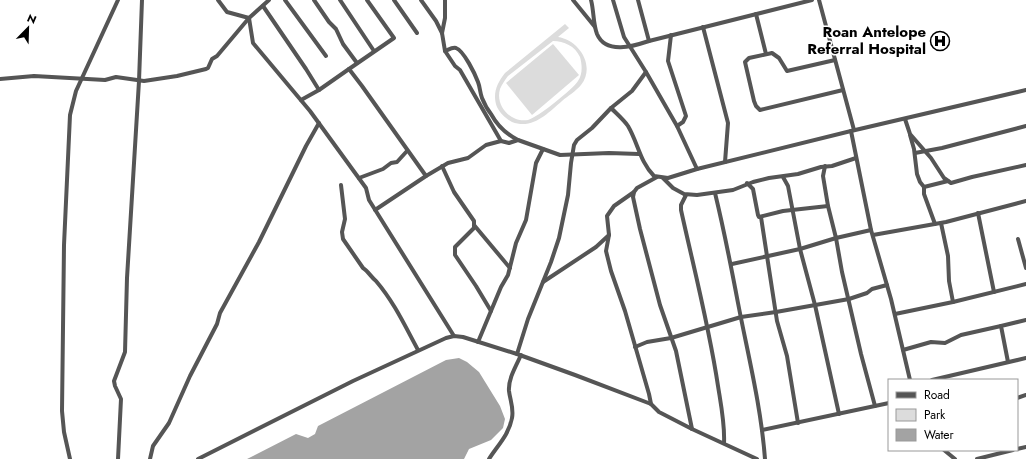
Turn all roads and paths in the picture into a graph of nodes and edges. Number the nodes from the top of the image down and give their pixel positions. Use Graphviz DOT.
graph roads {
  1 [pos="118,0"];
  2 [pos="142,0"];
  3 [pos="218,0"];
  4 [pos="269,0"];
  5 [pos="285,0"];
  6 [pos="314,0"];
  7 [pos="340,0"];
  8 [pos="367,0"];
  9 [pos="394,0"];
  10 [pos="421,0"];
  11 [pos="446,0"];
  12 [pos="573,0"];
  13 [pos="591,0"];
  14 [pos="613,0"];
  15 [pos="638,0"];
  16 [pos="812,0"];
  17 [pos="819,0"];
  18 [pos="263,6"];
  19 [pos="756,14"];
  20 [pos="249,18"];
  21 [pos="595,27"];
  22 [pos="703,27"];
  23 [pos="417,33"];
  24 [pos="442,33"];
  25 [pos="670,35"];
  26 [pos="649,41"];
  27 [pos="630,47"];
  28 [pos="374,51"];
  29 [pos="444,51"];
  30 [pos="766,54"];
  31 [pos="326,56"];
  32 [pos="835,60"];
  33 [pos="357,63"];
  34 [pos="349,69"];
  35 [pos="646,72"];
  36 [pos="0,79"];
  37 [pos="81,80"];
  38 [pos="139,81"];
  39 [pos="319,90"];
  40 [pos="843,90"];
  41 [pos="1026,90"];
  42 [pos="301,100"];
  43 [pos="611,108"];
  44 [pos="905,119"];
  45 [pos="319,123"];
  46 [pos="677,126"];
  47 [pos="1026,126"];
  48 [pos="908,130"];
  49 [pos="853,131"];
  50 [pos="518,140"];
  51 [pos="501,141"];
  52 [pos="543,149"];
  53 [pos="407,151"];
  54 [pos="926,152"];
  55 [pos="915,153"];
  56 [pos="639,154"];
  57 [pos="572,156"];
  58 [pos="856,158"];
  59 [pos="725,162"];
  60 [pos="1026,165"];
  61 [pos="442,166"];
  62 [pos="825,166"];
  63 [pos="697,169"];
  64 [pos="426,176"];
  65 [pos="658,177"];
  66 [pos="783,177"];
  67 [pos="359,178"];
  68 [pos="663,178"];
  69 [pos="948,181"];
  70 [pos="747,183"];
  71 [pos="341,185"];
  72 [pos="924,187"];
  73 [pos="634,192"];
  74 [pos="715,193"];
  75 [pos="686,195"];
  76 [pos="1026,200"];
  77 [pos="828,206"];
  78 [pos="375,210"];
  79 [pos="792,210"];
  80 [pos="978,213"];
  81 [pos="761,217"];
  82 [pos="942,223"];
  83 [pos="934,224"];
  84 [pos="474,225"];
  85 [pos="871,230"];
  86 [pos="609,235"];
  87 [pos="873,235"];
  88 [pos="836,238"];
  89 [pos="1018,239"];
  90 [pos="800,249"];
  91 [pos="767,256"];
  92 [pos="732,264"];
  93 [pos="510,268"];
  94 [pos="1026,268"];
  95 [pos="543,282"];
  96 [pos="1026,284"];
  97 [pos="887,285"];
  98 [pos="994,292"];
  99 [pos="849,299"];
  100 [pos="953,302"];
  101 [pos="815,305"];
  102 [pos="491,311"];
  103 [pos="776,312"];
  104 [pos="895,314"];
  105 [pos="741,317"];
  106 [pos="1026,320"];
  107 [pos="708,326"];
  108 [pos="1001,326"];
  109 [pos="454,336"];
  110 [pos="671,338"];
  111 [pos="478,342"];
  112 [pos="635,347"];
  113 [pos="418,350"];
  114 [pos="903,350"];
  115 [pos="519,354"];
  116 [pos="1026,358"];
  117 [pos="1008,362"];
  118 [pos="910,379"];
  119 [pos="936,379"];
  120 [pos="888,403"];
  121 [pos="651,404"];
  122 [pos="874,406"];
  123 [pos="839,414"];
  124 [pos="798,423"];
  125 [pos="692,429"];
  126 [pos="762,430"];
  127 [pos="724,443"];
  128 [pos="945,451"];
  129 [pos="1009,451"];
  130 [pos="494,453"];
  131 [pos="70,459"];
  132 [pos="118,459"];
  133 [pos="150,459"];
  134 [pos="198,459"];
  135 [pos="489,459"];
  136 [pos="494,459"];
  137 [pos="757,459"];
  138 [pos="765,459"];
  139 [pos="955,459"];
  140 [pos="977,459"];
  1 -- 37 [label="street"];
  2 -- 38 [label="street"];
  3 -- 20 [label="street"];
  4 -- 18 [label="street"];
  5 -- 31 [label="street"];
  6 -- 33 [label="street"];
  7 -- 28 [label="street"];
  8 -- 28 [label="street"];
  9 -- 23 [label="street"];
  10 -- 24 [label="street"];
  11 -- 24 [label="street"];
  12 -- 21 [label="street"];
  13 -- 21 [label="street"];
  14 -- 27 [label="street"];
  15 -- 26 [label="street"];
  16 -- 19 [label="street"];
  17 -- 32 [label="street"];
  18 -- 20 [label="street"];
  18 -- 39 [label="street"];
  19 -- 22 [label="street"];
  19 -- 30 [label="street"];
  20 -- 38 [label="street"];
  20 -- 42 [label="street"];
  21 -- 27 [label="street"];
  22 -- 25 [label="street"];
  22 -- 59 [label="street"];
  24 -- 29 [label="street"];
  25 -- 26 [label="street"];
  25 -- 46 [label="street"];
  26 -- 27 [label="street"];
  27 -- 35 [label="street"];
  28 -- 33 [label="street"];
  29 -- 50 [label="street"];
  29 -- 51 [label="street"];
  30 -- 32 [label="street"];
  30 -- 40 [label="street"];
  32 -- 40 [label="street"];
  33 -- 34 [label="street"];
  34 -- 39 [label="street"];
  34 -- 53 [label="street"];
  35 -- 43 [label="street"];
  35 -- 46 [label="street"];
  36 -- 37 [label="street"];
  37 -- 38 [label="street"];
  37 -- 131 [label="street"];
  38 -- 132 [label="street"];
  39 -- 42 [label="street"];
  40 -- 49 [label="street"];
  41 -- 44 [label="street"];
  42 -- 45 [label="street"];
  43 -- 56 [label="street"];
  43 -- 57 [label="street"];
  44 -- 48 [label="street"];
  44 -- 49 [label="street"];
  45 -- 67 [label="street"];
  45 -- 133 [label="street"];
  46 -- 63 [label="street"];
  47 -- 54 [label="street"];
  48 -- 54 [label="street"];
  48 -- 55 [label="street"];
  49 -- 58 [label="street"];
  49 -- 59 [label="street"];
  50 -- 51 [label="street"];
  50 -- 52 [label="street"];
  51 -- 61 [label="street"];
  52 -- 57 [label="street"];
  52 -- 93 [label="street"];
  53 -- 64 [label="street"];
  53 -- 67 [label="street"];
  54 -- 55 [label="street"];
  54 -- 69 [label="street"];
  55 -- 72 [label="street"];
  56 -- 57 [label="street"];
  56 -- 65 [label="street"];
  57 -- 95 [label="street"];
  58 -- 62 [label="street"];
  58 -- 85 [label="street"];
  59 -- 63 [label="street"];
  60 -- 69 [label="street"];
  61 -- 64 [label="street"];
  61 -- 84 [label="street"];
  62 -- 66 [label="street"];
  62 -- 77 [label="street"];
  63 -- 68 [label="street"];
  64 -- 78 [label="street"];
  65 -- 68 [label="street"];
  65 -- 73 [label="street"];
  66 -- 70 [label="street"];
  66 -- 79 [label="street"];
  67 -- 78 [label="street"];
  68 -- 75 [label="street"];
  69 -- 72 [label="street"];
  70 -- 74 [label="street"];
  70 -- 81 [label="street"];
  71 -- 113 [label="street"];
  72 -- 83 [label="street"];
  73 -- 86 [label="street"];
  73 -- 110 [label="street"];
  74 -- 75 [label="street"];
  74 -- 92 [label="street"];
  75 -- 107 [label="street"];
  76 -- 80 [label="street"];
  77 -- 79 [label="street"];
  77 -- 88 [label="street"];
  78 -- 109 [label="street"];
  79 -- 81 [label="street"];
  79 -- 90 [label="street"];
  80 -- 82 [label="street"];
  80 -- 98 [label="street"];
  81 -- 91 [label="street"];
  82 -- 83 [label="street"];
  82 -- 100 [label="street"];
  83 -- 87 [label="street"];
  84 -- 93 [label="street"];
  84 -- 102 [label="street"];
  85 -- 87 [label="street"];
  85 -- 88 [label="street"];
  86 -- 95 [label="street"];
  86 -- 112 [label="street"];
  87 -- 97 [label="street"];
  88 -- 90 [label="street"];
  88 -- 99 [label="street"];
  89 -- 94 [label="street"];
  90 -- 91 [label="street"];
  90 -- 101 [label="street"];
  91 -- 92 [label="street"];
  91 -- 103 [label="street"];
  92 -- 105 [label="street"];
  93 -- 102 [label="street"];
  95 -- 115 [label="street"];
  96 -- 98 [label="street"];
  97 -- 99 [label="street"];
  97 -- 104 [label="street"];
  98 -- 100 [label="street"];
  99 -- 101 [label="street"];
  99 -- 122 [label="street"];
  100 -- 104 [label="street"];
  101 -- 103 [label="street"];
  101 -- 123 [label="street"];
  102 -- 111 [label="street"];
  103 -- 105 [label="street"];
  103 -- 124 [label="street"];
  104 -- 114 [label="street"];
  105 -- 107 [label="street"];
  105 -- 126 [label="street"];
  106 -- 108 [label="street"];
  107 -- 110 [label="street"];
  107 -- 127 [label="street"];
  108 -- 114 [label="street"];
  108 -- 117 [label="street"];
  109 -- 111 [label="street"];
  109 -- 113 [label="street"];
  110 -- 112 [label="street"];
  110 -- 125 [label="street"];
  111 -- 115 [label="street"];
  112 -- 121 [label="street"];
  113 -- 134 [label="street"];
  114 -- 118 [label="street"];
  115 -- 121 [label="street"];
  115 -- 130 [label="street"];
  116 -- 117 [label="street"];
  117 -- 119 [label="street"];
  120 -- 122 [label="street"];
  121 -- 125 [label="street"];
  122 -- 123 [label="street"];
  123 -- 124 [label="street"];
  124 -- 126 [label="street"];
  125 -- 127 [label="street"];
  126 -- 138 [label="street"];
  127 -- 137 [label="street"];
  128 -- 139 [label="street"];
  129 -- 140 [label="street"];
  130 -- 135 [label="street"];
  130 -- 136 [label="street"];
}
